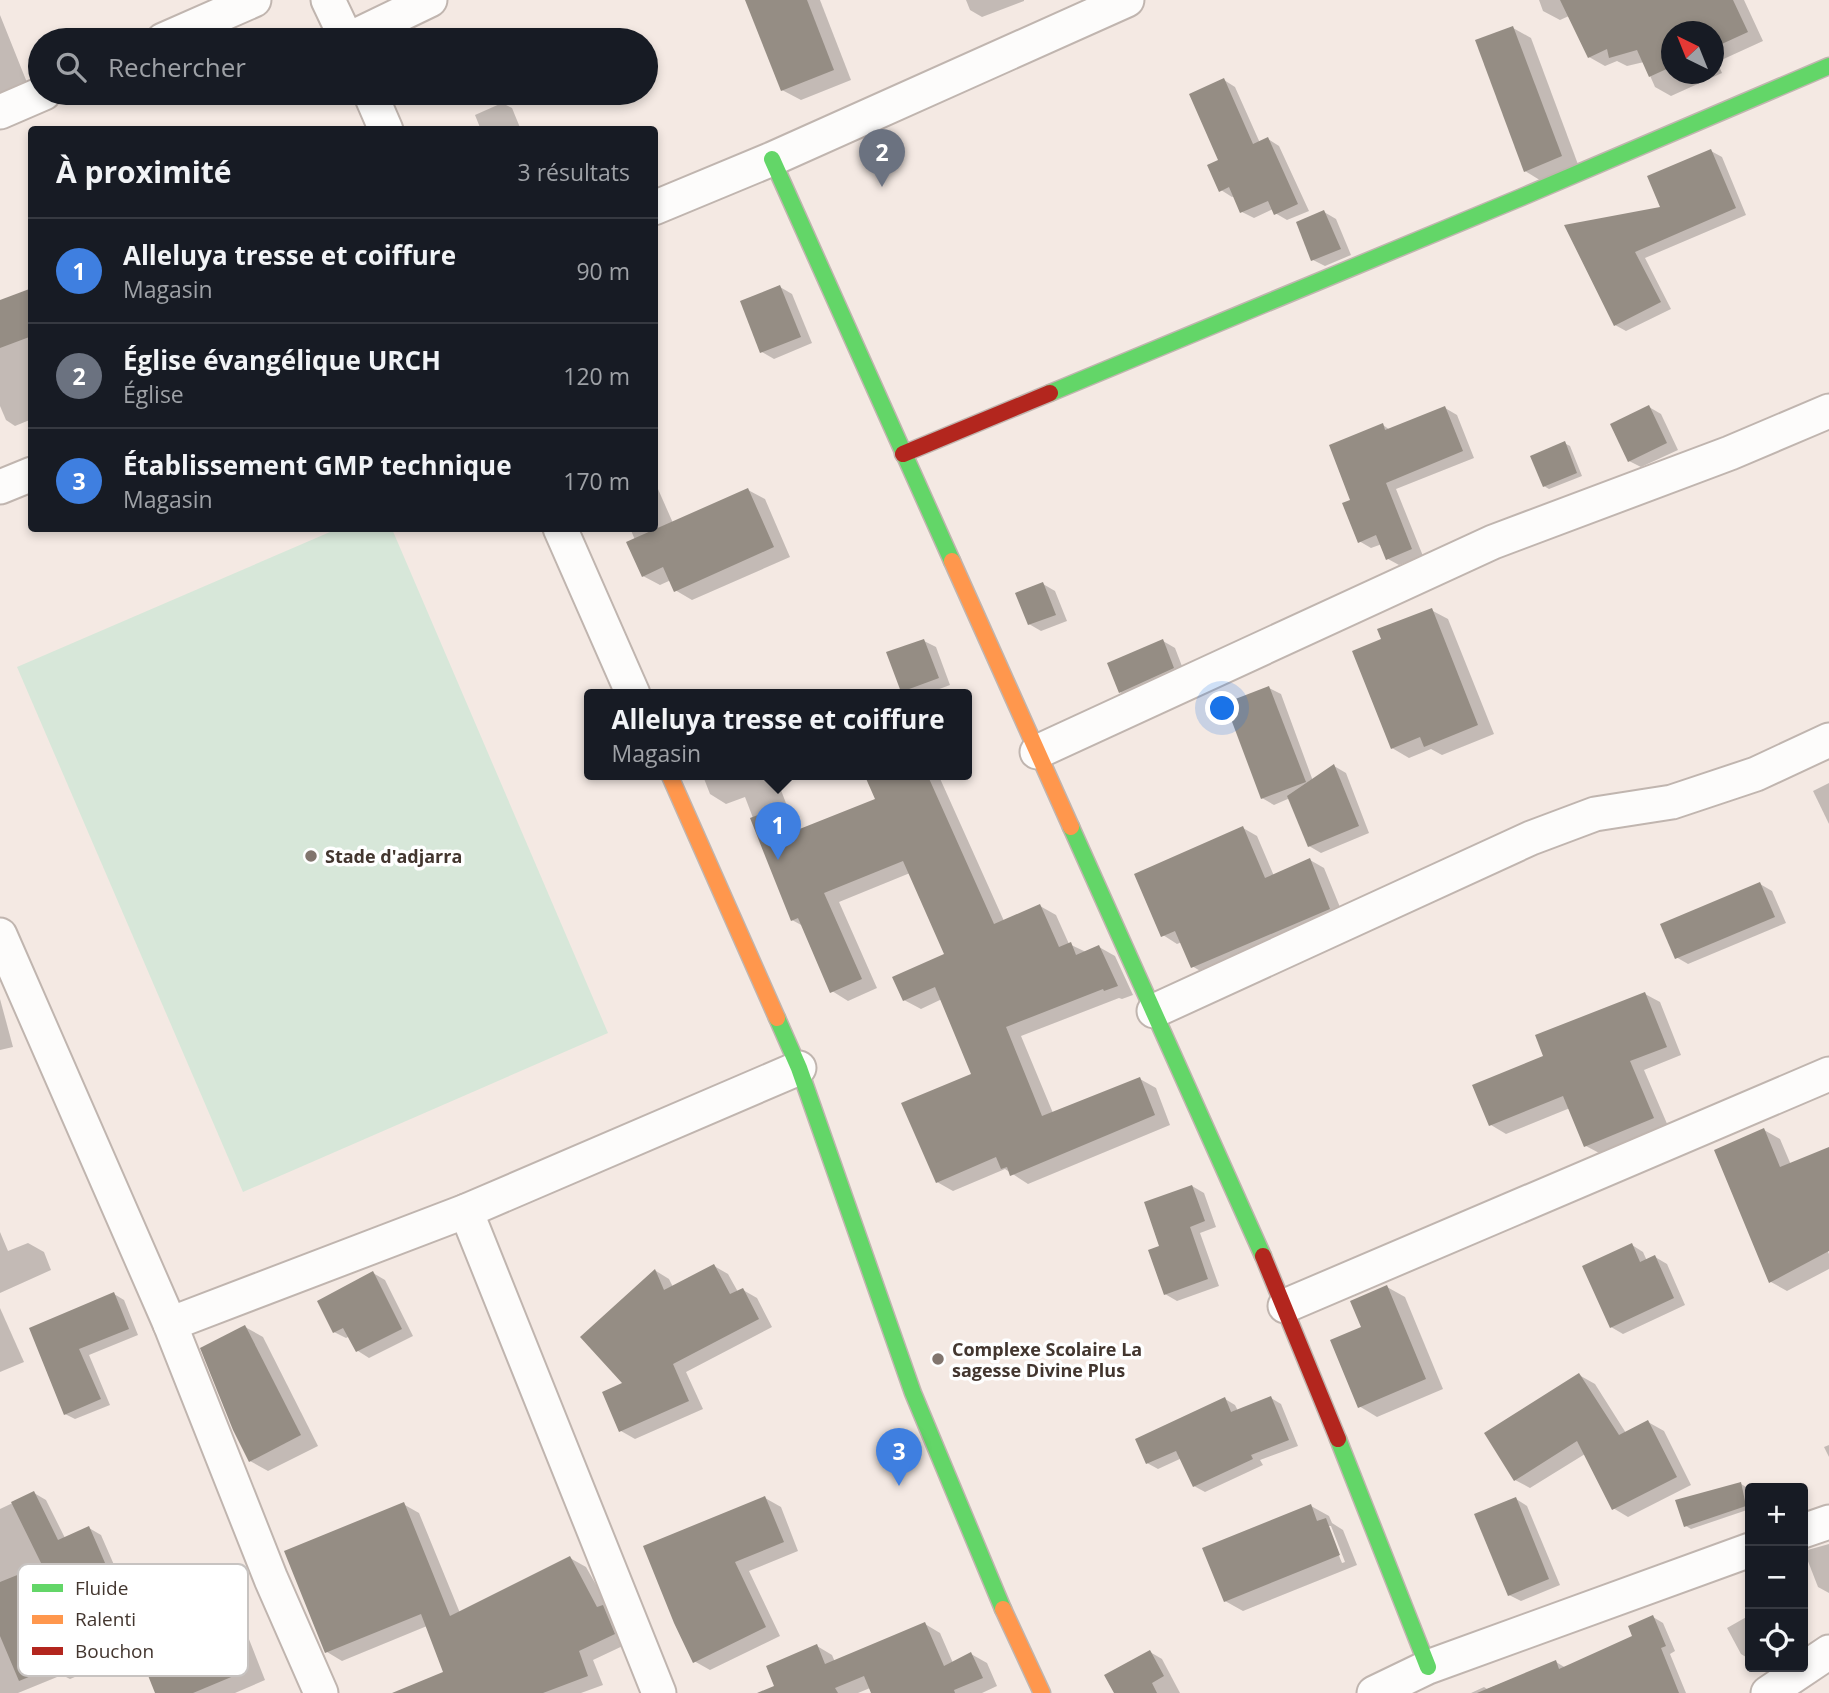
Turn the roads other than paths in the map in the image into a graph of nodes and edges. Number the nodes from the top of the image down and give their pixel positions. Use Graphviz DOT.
graph roads {
  1 [pos="254,0"];
  2 [pos="328,0"];
  3 [pos="430,0"];
  4 [pos="1127,0"];
  5 [pos="190,28"];
  6 [pos="341,28"];
  7 [pos="372,28"];
  8 [pos="1829,66"];
  9 [pos="28,100"];
  10 [pos="375,105"];
  11 [pos="0,112"];
  12 [pos="384,126"];
  13 [pos="772,159"];
  14 [pos="658,206"];
  15 [pos="1829,411"];
  16 [pos="903,454"];
  17 [pos="28,476"];
  18 [pos="0,487"];
  19 [pos="562,532"];
  20 [pos="631,689"];
  21 [pos="1829,740"];
  22 [pos="1037,752"];
  23 [pos="672,780"];
  24 [pos="0,935"];
  25 [pos="1154,1011"];
  26 [pos="799,1068"];
  27 [pos="1829,1074"];
  28 [pos="466,1211"];
  29 [pos="1285,1306"];
  30 [pos="170,1324"];
  31 [pos="1829,1522"];
  32 [pos="1808,1529"];
  33 [pos="1745,1552"];
  34 [pos="1829,1652"];
  35 [pos="1428,1667"];
  36 [pos="321,1693"];
  37 [pos="659,1693"];
  38 [pos="1042,1693"];
  39 [pos="1374,1693"];
  40 [pos="1768,1693"];
  1 -- 5 [label="street"];
  2 -- 6 [label="street"];
  3 -- 7 [label="street"];
  4 -- 13 [label="street"];
  8 -- 16 [label="street"];
  9 -- 11 [label="street"];
  10 -- 12 [label="street"];
  13 -- 14 [label="street"];
  13 -- 16 [label="street"];
  15 -- 22 [label="street"];
  16 -- 22 [label="street"];
  17 -- 18 [label="street"];
  19 -- 20 [label="street"];
  21 -- 25 [label="street"];
  22 -- 25 [label="street"];
  23 -- 26 [label="street"];
  24 -- 30 [label="street"];
  25 -- 29 [label="street"];
  26 -- 28 [label="street"];
  26 -- 38 [label="street"];
  27 -- 29 [label="street"];
  28 -- 30 [label="street"];
  28 -- 37 [label="street"];
  29 -- 35 [label="street"];
  30 -- 36 [label="street"];
  31 -- 32 [label="street"];
  33 -- 35 [label="street"];
  34 -- 40 [label="street"];
  35 -- 39 [label="street"];
}
